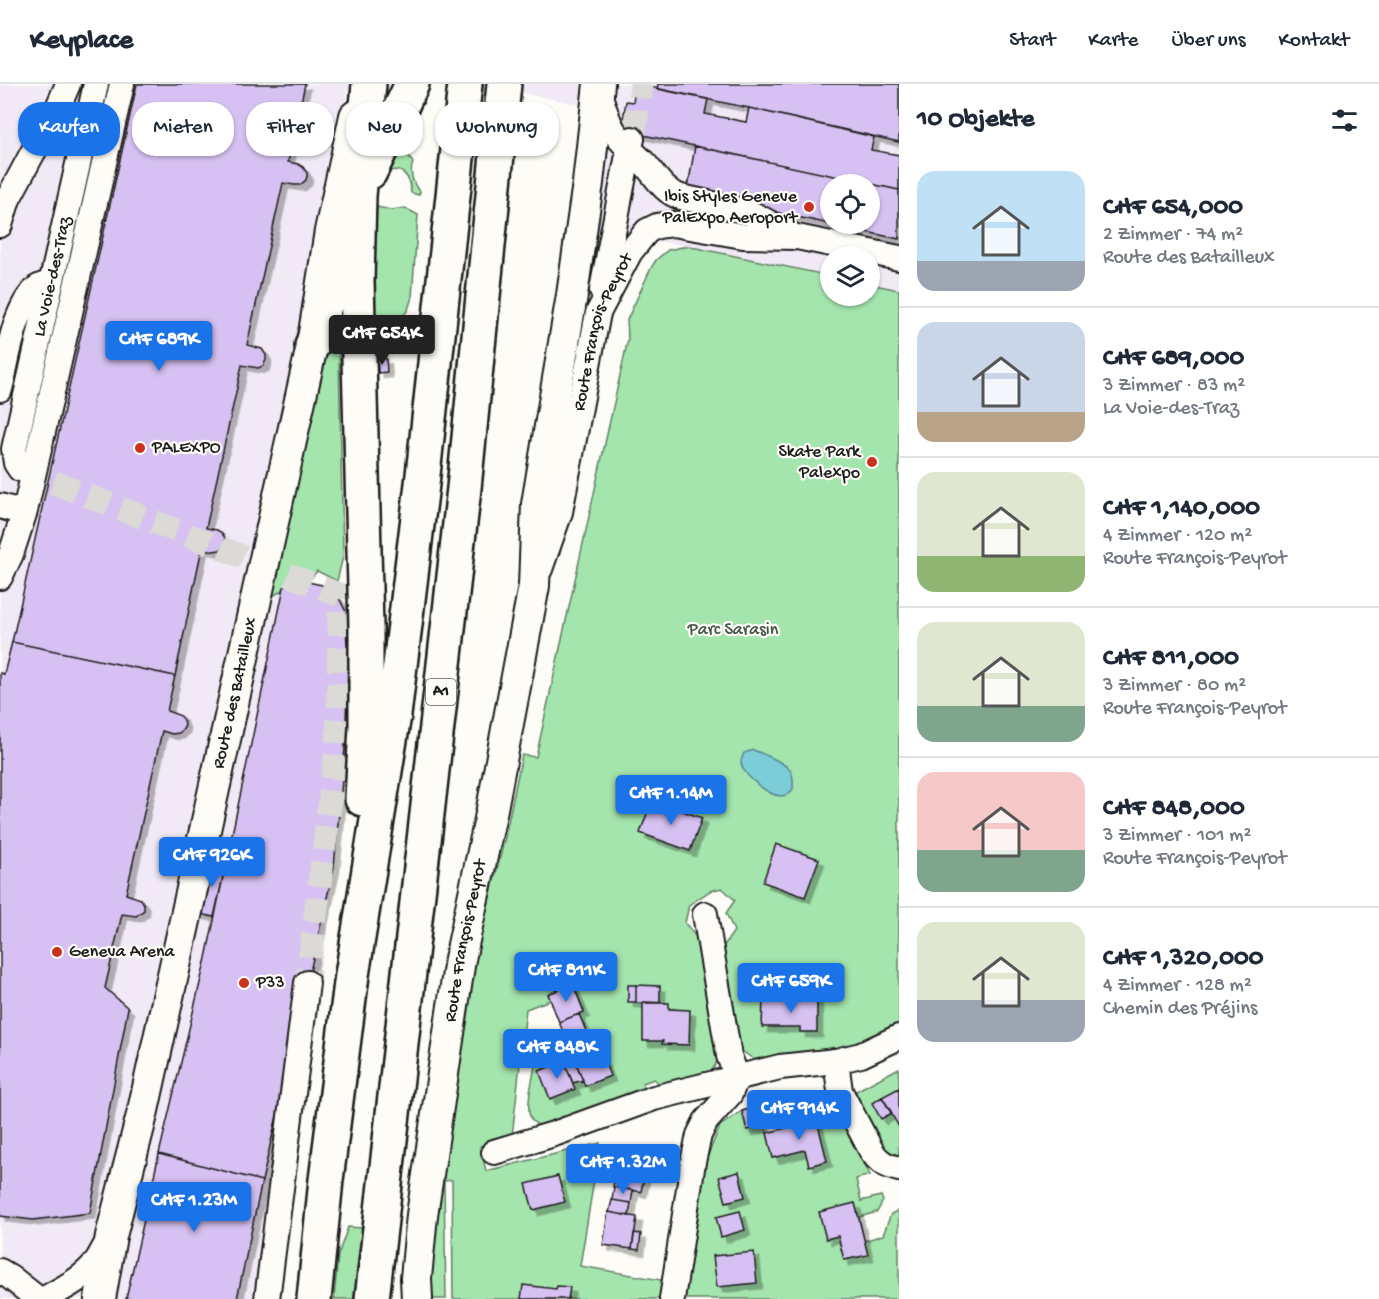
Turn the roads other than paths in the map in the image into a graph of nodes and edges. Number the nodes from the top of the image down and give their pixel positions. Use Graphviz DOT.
graph roads {
  1 [pos="68,84"];
  2 [pos="96,84"];
  3 [pos="122,84"];
  4 [pos="362,84"];
  5 [pos="369,84"];
  6 [pos="412,84"];
  7 [pos="465,84"];
  8 [pos="504,84"];
  9 [pos="598,87"];
  10 [pos="631,142"];
  11 [pos="666,190"];
  12 [pos="359,196"];
  13 [pos="662,224"];
  14 [pos="0,225"];
  15 [pos="797,237"];
  16 [pos="899,258"];
  17 [pos="51,283"];
  18 [pos="598,313"];
  19 [pos="312,346"];
  20 [pos="0,389"];
  21 [pos="20,469"];
  22 [pos="0,506"];
  23 [pos="24,513"];
  24 [pos="0,577"];
  25 [pos="534,586"];
  26 [pos="705,914"];
  27 [pos="352,975"];
  28 [pos="307,983"];
  29 [pos="899,1037"];
  30 [pos="836,1060"];
  31 [pos="737,1077"];
  32 [pos="494,1152"];
  33 [pos="899,1169"];
  34 [pos="111,1236"];
  35 [pos="0,1271"];
  36 [pos="415,1292"];
  37 [pos="38,1299"];
  38 [pos="44,1299"];
  39 [pos="100,1299"];
  40 [pos="267,1299"];
  41 [pos="314,1299"];
  42 [pos="372,1299"];
  43 [pos="672,1299"];
  1 -- 14 [label="street"];
  2 -- 17 [label="street, La Voie-des-Traz"];
  3 -- 23 [label="street"];
  4 -- 19 [label="main road, Route des Batailleux"];
  5 -- 12 [label="highway"];
  6 -- 12 [label="highway"];
  7 -- 27 [label="highway"];
  8 -- 42 [label="highway, A1"];
  9 -- 10 [label="street, Route François-Peyrot"];
  9 -- 25 [label="main road, Route François-Peyrot"];
  10 -- 11 [label="street, Route François-Peyrot"];
  10 -- 18 [label="street"];
  11 -- 13 [label="street"];
  11 -- 15 [label="street"];
  12 -- 19 [label="highway"];
  12 -- 27 [label="highway"];
  13 -- 15 [label="street"];
  13 -- 18 [label="street, Route François-Peyrot"];
  15 -- 16 [label="street"];
  17 -- 20 [label="street"];
  17 -- 21 [label="street, La Voie-des-Traz"];
  18 -- 25 [label="street, Route François-Peyrot"];
  19 -- 34 [label="main road, Route des Batailleux"];
  22 -- 23 [label="street"];
  23 -- 24 [label="street"];
  25 -- 36 [label="main road, Route François-Peyrot"];
  26 -- 31 [label="street"];
  27 -- 41 [label="highway"];
  28 -- 40 [label="street"];
  29 -- 30 [label="street"];
  30 -- 31 [label="street"];
  30 -- 33 [label="street"];
  31 -- 32 [label="street"];
  31 -- 43 [label="street"];
  34 -- 38 [label="street"];
  34 -- 39 [label="main road, Route des Batailleux"];
  35 -- 37 [label="street"];
}
